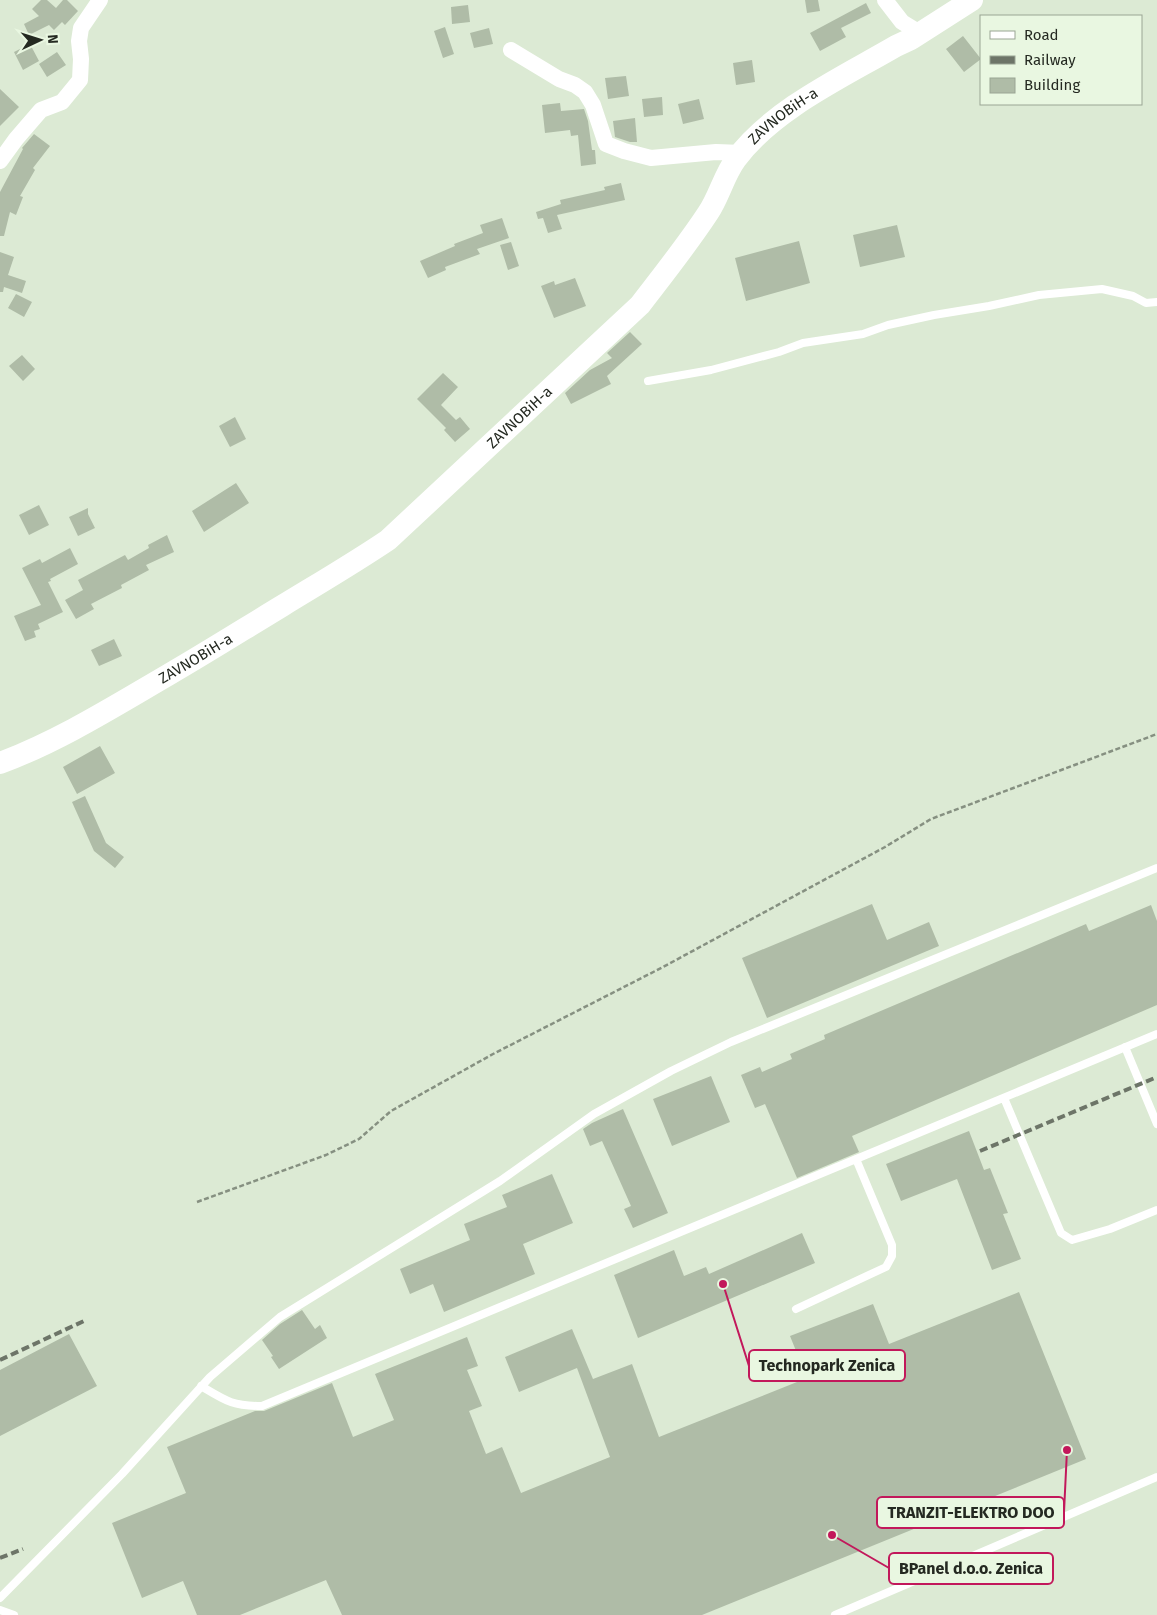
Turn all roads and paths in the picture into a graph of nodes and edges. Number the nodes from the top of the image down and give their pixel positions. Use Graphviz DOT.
graph roads {
  1 [pos="100,0"];
  2 [pos="885,0"];
  3 [pos="972,0"];
  4 [pos="920,33"];
  5 [pos="511,50"];
  6 [pos="742,153"];
  7 [pos="0,161"];
  8 [pos="1157,302"];
  9 [pos="648,381"];
  10 [pos="1157,734"];
  11 [pos="0,763"];
  12 [pos="1157,868"];
  13 [pos="1157,1034"];
  14 [pos="1125,1047"];
  15 [pos="1004,1098"];
  16 [pos="1157,1124"];
  17 [pos="856,1159"];
  18 [pos="197,1202"];
  19 [pos="1157,1210"];
  20 [pos="796,1308"];
  21 [pos="202,1386"];
  22 [pos="1157,1476"];
  23 [pos="0,1598"];
  24 [pos="0,1610"];
  25 [pos="14,1615"];
  26 [pos="835,1615"];
  1 -- 7 [label="street"];
  2 -- 4 [label="street"];
  3 -- 4 [label="main road, ZAVNOBiH-a"];
  4 -- 6 [label="main road, ZAVNOBiH-a"];
  5 -- 6 [label="street"];
  6 -- 11 [label="main road, ZAVNOBiH-a"];
  8 -- 9 [label="lane"];
  10 -- 18 [label="path"];
  12 -- 21 [label="lane"];
  13 -- 14 [label="lane"];
  14 -- 15 [label="lane"];
  14 -- 16 [label="lane"];
  15 -- 17 [label="lane"];
  15 -- 19 [label="lane"];
  17 -- 20 [label="lane"];
  17 -- 21 [label="lane"];
  21 -- 23 [label="lane"];
  22 -- 26 [label="lane"];
  24 -- 25 [label="lane"];
}
